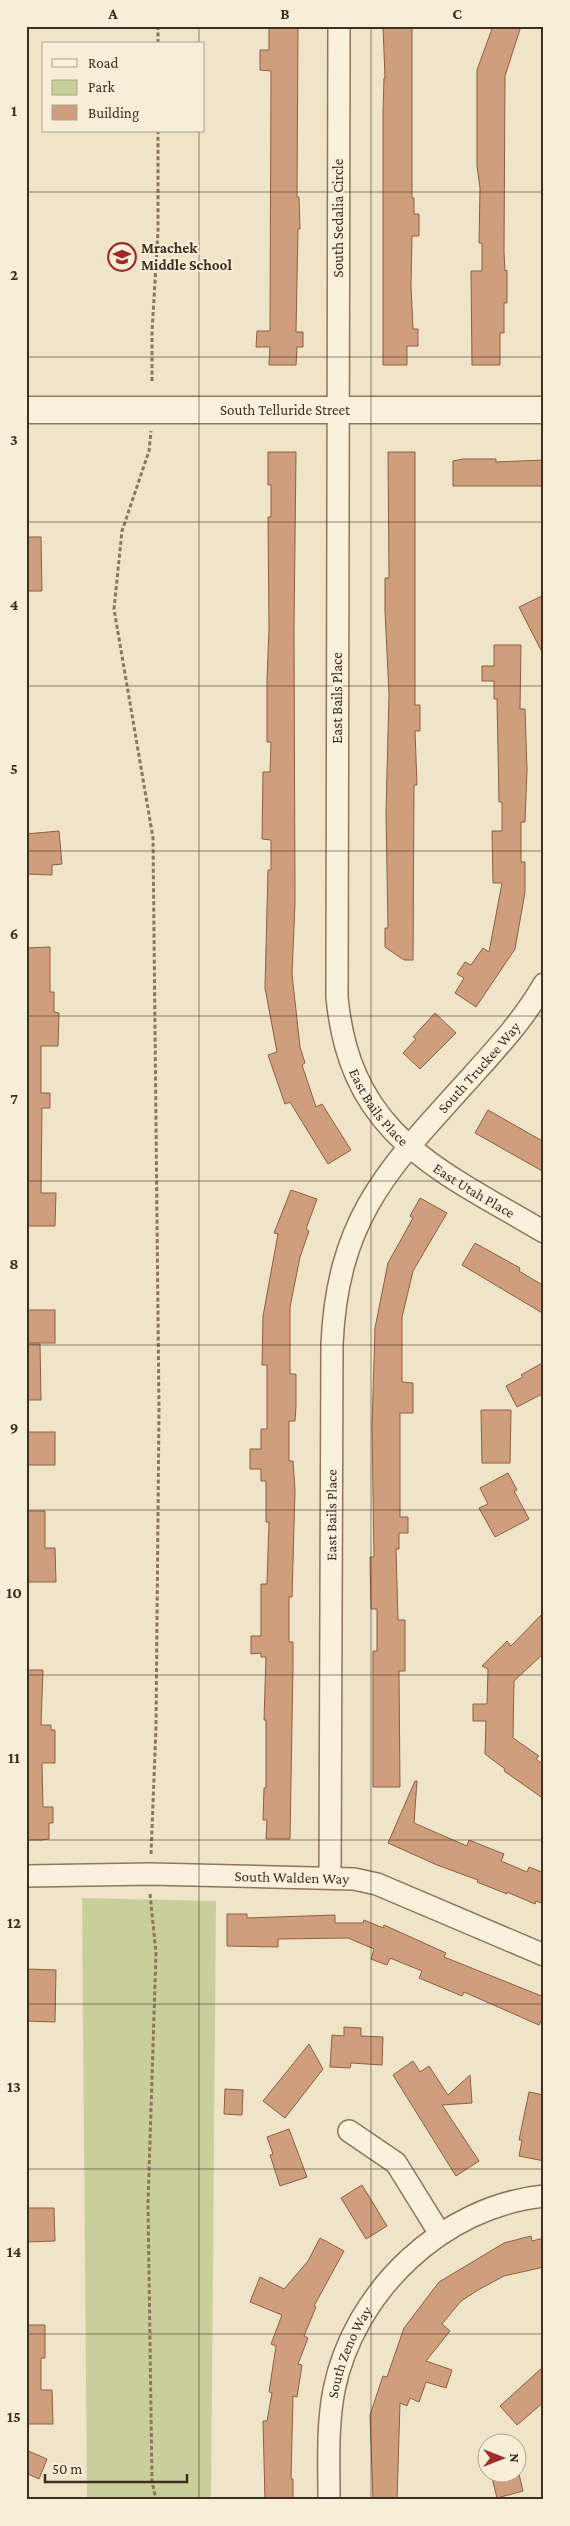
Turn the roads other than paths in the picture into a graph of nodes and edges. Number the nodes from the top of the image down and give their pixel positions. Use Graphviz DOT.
graph roads {
  1 [pos="339,26"];
  2 [pos="26,410"];
  3 [pos="338,410"];
  4 [pos="544,410"];
  5 [pos="544,984"];
  6 [pos="408,1147"];
  7 [pos="544,1232"];
  8 [pos="26,1876"];
  9 [pos="330,1877"];
  10 [pos="544,1955"];
  11 [pos="349,2131"];
  12 [pos="544,2196"];
  13 [pos="440,2234"];
  14 [pos="329,2500"];
  1 -- 3 [label="street, South Sedalia Circle"];
  2 -- 3 [label="street, South Telluride Street"];
  3 -- 4 [label="street, South Telluride Street"];
  3 -- 6 [label="street, East Bails Place"];
  5 -- 6 [label="street, South Truckee Way"];
  6 -- 7 [label="street, East Utah Place"];
  6 -- 9 [label="street, East Bails Place"];
  8 -- 9 [label="street, South Walden Way"];
  9 -- 10 [label="street, South Walden Way"];
  11 -- 13 [label="street"];
  12 -- 13 [label="street, South Zeno Way"];
  13 -- 14 [label="street, South Zeno Way"];
}
